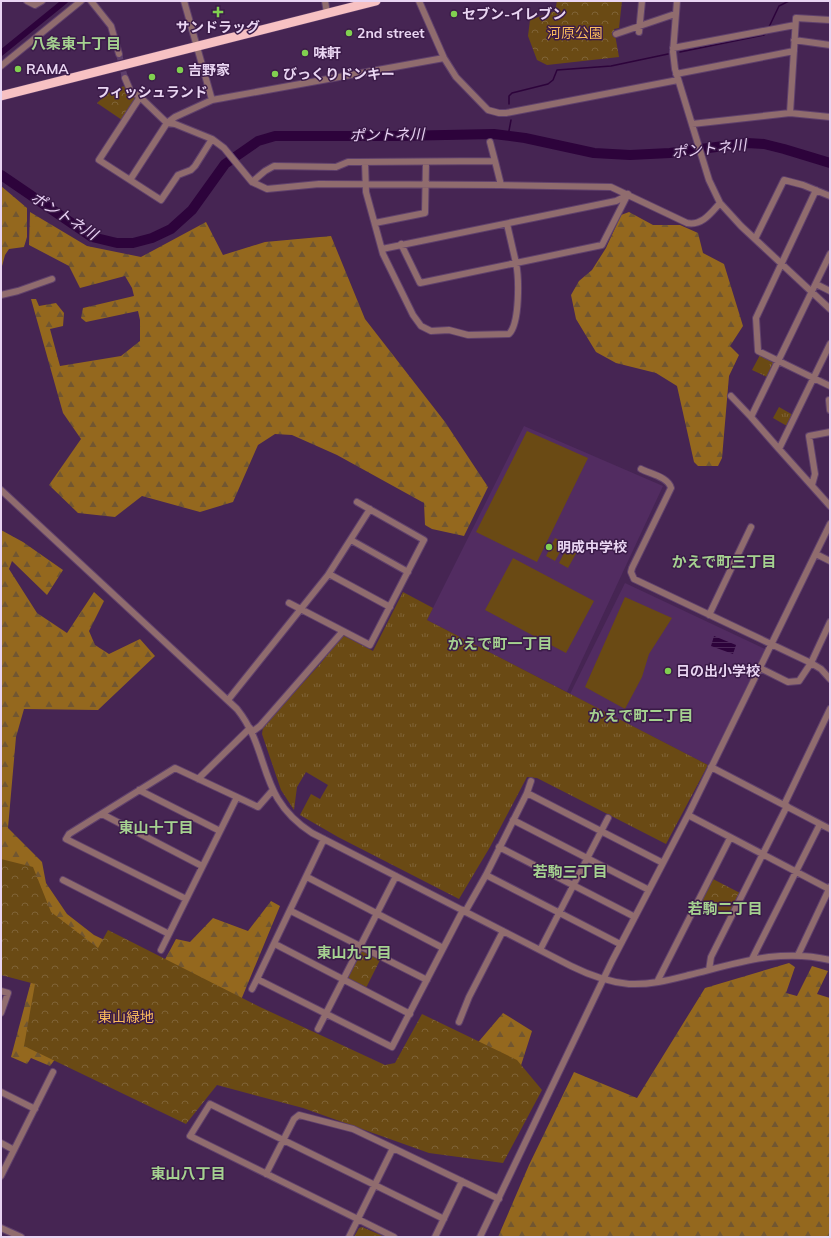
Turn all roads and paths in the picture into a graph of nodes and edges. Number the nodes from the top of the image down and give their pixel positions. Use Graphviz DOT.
graph roads {
  1 [pos="27,1"];
  2 [pos="42,1"];
  3 [pos="81,1"];
  4 [pos="91,1"];
  5 [pos="184,1"];
  6 [pos="325,1"];
  7 [pos="376,1"];
  8 [pos="419,1"];
  9 [pos="642,1"];
  10 [pos="677,1"];
  11 [pos="327,14"];
  12 [pos="675,14"];
  13 [pos="830,20"];
  14 [pos="795,26"];
  15 [pos="639,29"];
  16 [pos="616,34"];
  17 [pos="794,40"];
  18 [pos="830,45"];
  19 [pos="198,47"];
  20 [pos="673,48"];
  21 [pos="794,51"];
  22 [pos="119,54"];
  23 [pos="444,58"];
  24 [pos="1,66"];
  25 [pos="677,77"];
  26 [pos="125,78"];
  27 [pos="1,96"];
  28 [pos="140,97"];
  29 [pos="212,100"];
  30 [pos="790,113"];
  31 [pos="830,117"];
  32 [pos="167,123"];
  33 [pos="692,124"];
  34 [pos="212,139"];
  35 [pos="490,142"];
  36 [pos="495,161"];
  37 [pos="365,162"];
  38 [pos="426,162"];
  39 [pos="130,180"];
  40 [pos="252,182"];
  41 [pos="426,184"];
  42 [pos="366,185"];
  43 [pos="501,185"];
  44 [pos="816,190"];
  45 [pos="628,194"];
  46 [pos="830,196"];
  47 [pos="720,203"];
  48 [pos="375,223"];
  49 [pos="507,224"];
  50 [pos="755,239"];
  51 [pos="401,244"];
  52 [pos="382,250"];
  53 [pos="830,254"];
  54 [pos="516,263"];
  55 [pos="781,263"];
  56 [pos="52,279"];
  57 [pos="816,284"];
  58 [pos="830,291"];
  59 [pos="811,292"];
  60 [pos="1,295"];
  61 [pos="830,309"];
  62 [pos="830,344"];
  63 [pos="778,361"];
  64 [pos="813,378"];
  65 [pos="830,386"];
  66 [pos="731,396"];
  67 [pos="830,400"];
  68 [pos="830,410"];
  69 [pos="752,417"];
  70 [pos="830,432"];
  71 [pos="779,449"];
  72 [pos="641,469"];
  73 [pos="812,485"];
  74 [pos="1,490"];
  75 [pos="358,502"];
  76 [pos="830,506"];
  77 [pos="370,509"];
  78 [pos="830,524"];
  79 [pos="751,527"];
  80 [pos="351,540"];
  81 [pos="816,554"];
  82 [pos="830,561"];
  83 [pos="408,572"];
  84 [pos="329,574"];
  85 [pos="290,603"];
  86 [pos="390,607"];
  87 [pos="301,609"];
  88 [pos="709,615"];
  89 [pos="830,622"];
  90 [pos="343,630"];
  91 [pos="772,644"];
  92 [pos="811,663"];
  93 [pos="760,668"];
  94 [pos="830,679"];
  95 [pos="228,700"];
  96 [pos="830,709"];
  97 [pos="251,730"];
  98 [pos="711,767"];
  99 [pos="198,779"];
  100 [pos="531,781"];
  101 [pos="139,790"];
  102 [pos="272,791"];
  103 [pos="527,792"];
  104 [pos="237,797"];
  105 [pos="785,806"];
  106 [pos="102,814"];
  107 [pos="688,816"];
  108 [pos="608,818"];
  109 [pos="513,820"];
  110 [pos="820,824"];
  111 [pos="830,829"];
  112 [pos="220,831"];
  113 [pos="602,831"];
  114 [pos="730,838"];
  115 [pos="324,840"];
  116 [pos="500,847"];
  117 [pos="762,855"];
  118 [pos="588,857"];
  119 [pos="664,863"];
  120 [pos="202,866"];
  121 [pos="796,872"];
  122 [pos="486,875"];
  123 [pos="396,876"];
  124 [pos="307,877"];
  125 [pos="63,880"];
  126 [pos="573,885"];
  127 [pos="830,888"];
  128 [pos="649,890"];
  129 [pos="186,899"];
  130 [pos="291,910"];
  131 [pos="464,911"];
  132 [pos="378,913"];
  133 [pos="559,913"];
  134 [pos="635,917"];
  135 [pos="503,931"];
  136 [pos="169,934"];
  137 [pos="275,944"];
  138 [pos="620,944"];
  139 [pos="360,946"];
  140 [pos="443,948"];
  141 [pos="161,950"];
  142 [pos="540,950"];
  143 [pos="798,955"];
  144 [pos="752,960"];
  145 [pos="830,960"];
  146 [pos="709,970"];
  147 [pos="257,979"];
  148 [pos="604,979"];
  149 [pos="343,980"];
  150 [pos="427,980"];
  151 [pos="657,982"];
  152 [pos="252,989"];
  153 [pos="1,992"];
  154 [pos="1,1013"];
  155 [pos="326,1014"];
  156 [pos="410,1014"];
  157 [pos="459,1022"];
  158 [pos="318,1029"];
  159 [pos="53,1072"];
  160 [pos="1,1092"];
  161 [pos="35,1109"];
  162 [pos="283,1141"];
  163 [pos="1,1143"];
  164 [pos="394,1148"];
  165 [pos="14,1150"];
  166 [pos="266,1174"];
  167 [pos="1,1176"];
  168 [pos="462,1181"];
  169 [pos="375,1185"];
  170 [pos="498,1199"];
  171 [pos="358,1219"];
  172 [pos="444,1219"];
  173 [pos="1,1228"];
  174 [pos="17,1236"];
  175 [pos="349,1237"];
  176 [pos="394,1237"];
  177 [pos="435,1237"];
  178 [pos="480,1237"];
  1 -- 2 [label="street"];
  3 -- 24 [label="street"];
  4 -- 22 [label="street"];
  5 -- 19 [label="street"];
  6 -- 11 [label="street"];
  7 -- 11 [label="highway"];
  8 -- 23 [label="street"];
  9 -- 15 [label="street"];
  10 -- 12 [label="street"];
  11 -- 19 [label="highway"];
  12 -- 15 [label="street"];
  12 -- 20 [label="street"];
  13 -- 14 [label="street"];
  14 -- 17 [label="street"];
  14 -- 20 [label="street"];
  15 -- 16 [label="street"];
  17 -- 18 [label="street"];
  17 -- 21 [label="street"];
  19 -- 27 [label="highway"];
  19 -- 29 [label="street"];
  20 -- 25 [label="street"];
  21 -- 25 [label="street"];
  21 -- 30 [label="street"];
  23 -- 25 [label="street"];
  23 -- 29 [label="street"];
  25 -- 33 [label="street"];
  26 -- 28 [label="street"];
  28 -- 32 [label="street"];
  28 -- 39 [label="street"];
  29 -- 32 [label="street"];
  30 -- 31 [label="street"];
  30 -- 33 [label="street"];
  32 -- 34 [label="street"];
  32 -- 39 [label="street"];
  33 -- 47 [label="street"];
  34 -- 39 [label="street"];
  34 -- 40 [label="street"];
  35 -- 36 [label="street"];
  36 -- 38 [label="street"];
  36 -- 43 [label="street"];
  37 -- 38 [label="street"];
  37 -- 40 [label="street"];
  37 -- 42 [label="street"];
  38 -- 41 [label="street"];
  40 -- 42 [label="street"];
  41 -- 42 [label="street"];
  41 -- 43 [label="street"];
  41 -- 48 [label="street"];
  42 -- 48 [label="street"];
  43 -- 45 [label="street"];
  44 -- 46 [label="street"];
  44 -- 50 [label="street"];
  44 -- 55 [label="street"];
  45 -- 47 [label="street"];
  45 -- 49 [label="street"];
  45 -- 54 [label="street"];
  47 -- 50 [label="street"];
  48 -- 52 [label="street"];
  49 -- 51 [label="street"];
  49 -- 54 [label="street"];
  50 -- 55 [label="street"];
  51 -- 52 [label="street"];
  51 -- 54 [label="street"];
  52 -- 54 [label="street"];
  53 -- 57 [label="street"];
  55 -- 59 [label="street"];
  55 -- 63 [label="street"];
  56 -- 60 [label="street"];
  57 -- 58 [label="street"];
  57 -- 59 [label="street"];
  59 -- 61 [label="street"];
  59 -- 63 [label="street"];
  62 -- 64 [label="street"];
  63 -- 64 [label="street"];
  63 -- 69 [label="street"];
  64 -- 65 [label="street"];
  64 -- 71 [label="street"];
  66 -- 69 [label="street"];
  67 -- 68 [label="street"];
  69 -- 71 [label="street"];
  70 -- 73 [label="street"];
  71 -- 73 [label="street"];
  72 -- 88 [label="street"];
  73 -- 76 [label="street"];
  74 -- 95 [label="street"];
  75 -- 77 [label="street"];
  77 -- 80 [label="street"];
  77 -- 83 [label="street"];
  78 -- 81 [label="street"];
  79 -- 88 [label="street"];
  80 -- 83 [label="street"];
  80 -- 84 [label="street"];
  81 -- 82 [label="street"];
  81 -- 91 [label="street"];
  83 -- 86 [label="street"];
  84 -- 86 [label="street"];
  84 -- 87 [label="street"];
  85 -- 87 [label="street"];
  86 -- 90 [label="street"];
  87 -- 90 [label="street"];
  87 -- 95 [label="street"];
  88 -- 91 [label="street"];
  89 -- 92 [label="street"];
  90 -- 97 [label="street"];
  91 -- 92 [label="street"];
  91 -- 93 [label="street"];
  92 -- 93 [label="street"];
  92 -- 94 [label="street"];
  93 -- 98 [label="street"];
  95 -- 97 [label="street"];
  96 -- 105 [label="street"];
  97 -- 99 [label="street"];
  97 -- 102 [label="street"];
  98 -- 105 [label="street"];
  98 -- 107 [label="street"];
  99 -- 101 [label="street"];
  99 -- 104 [label="street"];
  100 -- 103 [label="street"];
  101 -- 106 [label="street"];
  101 -- 112 [label="street"];
  102 -- 104 [label="street"];
  102 -- 115 [label="street"];
  103 -- 109 [label="street"];
  103 -- 113 [label="street"];
  104 -- 112 [label="street"];
  105 -- 110 [label="street"];
  105 -- 117 [label="street"];
  106 -- 120 [label="street"];
  106 -- 129 [label="street"];
  107 -- 114 [label="street"];
  107 -- 119 [label="street"];
  108 -- 113 [label="street"];
  109 -- 116 [label="street"];
  109 -- 118 [label="street"];
  110 -- 111 [label="street"];
  110 -- 121 [label="street"];
  112 -- 120 [label="street"];
  113 -- 118 [label="street"];
  113 -- 119 [label="street"];
  114 -- 117 [label="street"];
  114 -- 151 [label="street"];
  115 -- 123 [label="street"];
  115 -- 124 [label="street"];
  116 -- 122 [label="street"];
  116 -- 126 [label="street"];
  117 -- 121 [label="street"];
  117 -- 146 [label="street"];
  118 -- 126 [label="street"];
  118 -- 128 [label="street"];
  119 -- 128 [label="street"];
  120 -- 129 [label="street"];
  121 -- 127 [label="street"];
  121 -- 144 [label="street"];
  122 -- 131 [label="street"];
  122 -- 133 [label="street"];
  123 -- 131 [label="street"];
  123 -- 132 [label="street"];
  124 -- 130 [label="street"];
  124 -- 132 [label="street"];
  125 -- 136 [label="street"];
  126 -- 133 [label="street"];
  126 -- 134 [label="street"];
  127 -- 143 [label="street"];
  128 -- 134 [label="street"];
  129 -- 136 [label="street"];
  130 -- 137 [label="street"];
  130 -- 139 [label="street"];
  131 -- 135 [label="street"];
  131 -- 140 [label="street"];
  132 -- 139 [label="street"];
  132 -- 140 [label="street"];
  133 -- 138 [label="street"];
  133 -- 142 [label="street"];
  134 -- 138 [label="street"];
  135 -- 142 [label="street"];
  135 -- 157 [label="street"];
  136 -- 141 [label="street"];
  137 -- 147 [label="street"];
  137 -- 149 [label="street"];
  138 -- 148 [label="street"];
  139 -- 149 [label="street"];
  139 -- 150 [label="street"];
  140 -- 150 [label="street"];
  142 -- 148 [label="street"];
  143 -- 144 [label="street"];
  143 -- 145 [label="street"];
  144 -- 146 [label="street"];
  146 -- 151 [label="street"];
  147 -- 152 [label="street"];
  147 -- 155 [label="street"];
  148 -- 151 [label="street"];
  148 -- 170 [label="street"];
  149 -- 155 [label="street"];
  149 -- 156 [label="street"];
  150 -- 156 [label="street"];
  153 -- 154 [label="street"];
  155 -- 156 [label="street"];
  155 -- 158 [label="street"];
  159 -- 161 [label="street"];
  160 -- 161 [label="street"];
  161 -- 165 [label="street"];
  162 -- 164 [label="street"];
  162 -- 166 [label="street"];
  162 -- 166 [label="street"];
  162 -- 169 [label="street"];
  163 -- 165 [label="street"];
  164 -- 168 [label="street"];
  164 -- 169 [label="street"];
  165 -- 167 [label="street"];
  166 -- 171 [label="street"];
  168 -- 170 [label="street"];
  168 -- 172 [label="street"];
  169 -- 171 [label="street"];
  169 -- 172 [label="street"];
  170 -- 178 [label="street"];
  171 -- 175 [label="street"];
  171 -- 176 [label="street"];
  172 -- 177 [label="street"];
  173 -- 174 [label="street"];
}
